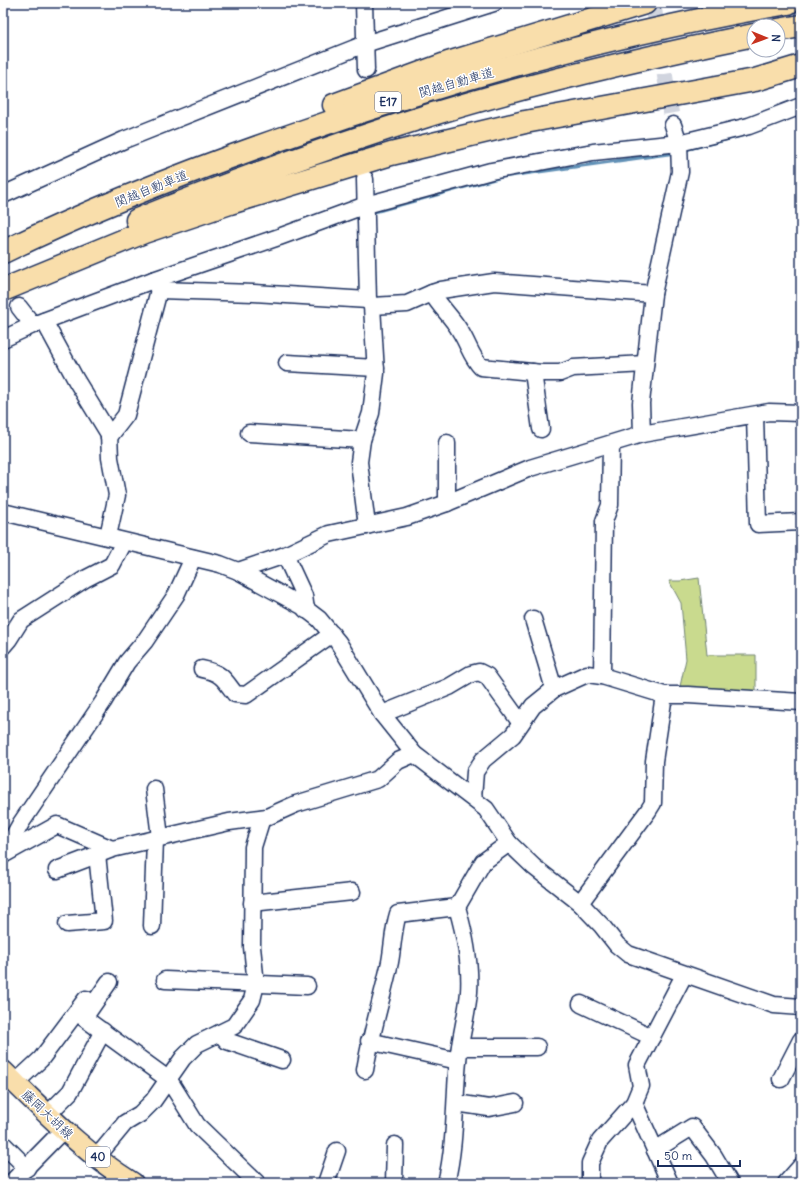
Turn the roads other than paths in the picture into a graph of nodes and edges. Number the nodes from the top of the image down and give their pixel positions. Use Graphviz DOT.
graph roads {
  1 [pos="364,3"];
  2 [pos="494,3"];
  3 [pos="645,3"];
  4 [pos="788,3"];
  5 [pos="801,26"];
  6 [pos="786,29"];
  7 [pos="746,37"];
  8 [pos="366,44"];
  9 [pos="801,66"];
  10 [pos="366,70"];
  11 [pos="801,106"];
  12 [pos="673,125"];
  13 [pos="679,149"];
  14 [pos="365,179"];
  15 [pos="3,195"];
  16 [pos="366,205"];
  17 [pos="3,245"];
  18 [pos="3,252"];
  19 [pos="3,279"];
  20 [pos="156,285"];
  21 [pos="3,290"];
  22 [pos="432,293"];
  23 [pos="654,294"];
  24 [pos="370,303"];
  25 [pos="19,307"];
  26 [pos="38,323"];
  27 [pos="3,339"];
  28 [pos="287,364"];
  29 [pos="645,364"];
  30 [pos="376,368"];
  31 [pos="533,372"];
  32 [pos="801,413"];
  33 [pos="755,415"];
  34 [pos="541,429"];
  35 [pos="249,433"];
  36 [pos="642,434"];
  37 [pos="109,437"];
  38 [pos="362,440"];
  39 [pos="447,443"];
  40 [pos="611,444"];
  41 [pos="447,503"];
  42 [pos="3,512"];
  43 [pos="801,522"];
  44 [pos="367,526"];
  45 [pos="108,536"];
  46 [pos="124,542"];
  47 [pos="284,555"];
  48 [pos="193,558"];
  49 [pos="238,571"];
  50 [pos="306,610"];
  51 [pos="533,618"];
  52 [pos="332,634"];
  53 [pos="3,646"];
  54 [pos="202,669"];
  55 [pos="602,676"];
  56 [pos="554,689"];
  57 [pos="664,695"];
  58 [pos="801,702"];
  59 [pos="382,714"];
  60 [pos="520,722"];
  61 [pos="414,754"];
  62 [pos="154,789"];
  63 [pos="473,798"];
  64 [pos="262,818"];
  65 [pos="158,838"];
  66 [pos="508,843"];
  67 [pos="104,851"];
  68 [pos="3,855"];
  69 [pos="57,870"];
  70 [pos="352,892"];
  71 [pos="580,902"];
  72 [pos="252,903"];
  73 [pos="457,907"];
  74 [pos="67,924"];
  75 [pos="152,926"];
  76 [pos="684,975"];
  77 [pos="165,980"];
  78 [pos="109,982"];
  79 [pos="256,984"];
  80 [pos="308,986"];
  81 [pos="86,999"];
  82 [pos="581,1004"];
  83 [pos="801,1007"];
  84 [pos="102,1031"];
  85 [pos="220,1033"];
  86 [pos="652,1037"];
  87 [pos="801,1040"];
  88 [pos="370,1041"];
  89 [pos="537,1047"];
  90 [pos="459,1054"];
  91 [pos="282,1060"];
  92 [pos="365,1070"];
  93 [pos="7,1077"];
  94 [pos="781,1079"];
  95 [pos="169,1080"];
  96 [pos="456,1103"];
  97 [pos="515,1103"];
  98 [pos="634,1103"];
  99 [pos="48,1114"];
  100 [pos="64,1129"];
  101 [pos="3,1144"];
  102 [pos="394,1145"];
  103 [pos="655,1150"];
  104 [pos="337,1151"];
  105 [pos="97,1157"];
  106 [pos="801,1166"];
  107 [pos="27,1168"];
  108 [pos="669,1181"];
  109 [pos="12,1183"];
  110 [pos="133,1183"];
  111 [pos="257,1183"];
  112 [pos="326,1183"];
  113 [pos="394,1183"];
  114 [pos="446,1183"];
  115 [pos="590,1183"];
  116 [pos="730,1183"];
  117 [pos="786,1183"];
  1 -- 8 [label="street"];
  2 -- 8 [label="street"];
  3 -- 17 [label="highway"];
  4 -- 18 [label="highway, 関越自動車道 / E17"];
  5 -- 6 [label="highway"];
  7 -- 19 [label="highway, 関越自動車道 / E17"];
  8 -- 10 [label="street"];
  8 -- 15 [label="street"];
  9 -- 21 [label="highway"];
  11 -- 13 [label="street"];
  12 -- 13 [label="street"];
  13 -- 16 [label="street"];
  13 -- 23 [label="street"];
  14 -- 16 [label="street"];
  16 -- 20 [label="street"];
  16 -- 24 [label="street"];
  20 -- 24 [label="street"];
  20 -- 26 [label="street"];
  20 -- 37 [label="street"];
  22 -- 23 [label="street"];
  22 -- 24 [label="street"];
  22 -- 31 [label="street"];
  23 -- 29 [label="street"];
  24 -- 30 [label="street"];
  25 -- 26 [label="street"];
  26 -- 27 [label="street"];
  26 -- 37 [label="street"];
  28 -- 30 [label="street"];
  29 -- 31 [label="street"];
  29 -- 36 [label="street"];
  30 -- 38 [label="street"];
  31 -- 34 [label="street"];
  32 -- 33 [label="street"];
  33 -- 36 [label="street"];
  33 -- 43 [label="street"];
  35 -- 38 [label="street"];
  36 -- 40 [label="street"];
  37 -- 45 [label="street"];
  38 -- 44 [label="street"];
  39 -- 41 [label="street"];
  40 -- 41 [label="street"];
  40 -- 55 [label="street"];
  41 -- 44 [label="street"];
  42 -- 45 [label="street"];
  44 -- 47 [label="street"];
  45 -- 46 [label="street"];
  46 -- 48 [label="street"];
  46 -- 53 [label="street"];
  47 -- 49 [label="street"];
  47 -- 50 [label="street"];
  48 -- 49 [label="street"];
  48 -- 68 [label="street"];
  49 -- 50 [label="street"];
  50 -- 52 [label="street"];
  51 -- 56 [label="street"];
  52 -- 54 [label="street"];
  52 -- 59 [label="street"];
  55 -- 56 [label="street"];
  55 -- 57 [label="street"];
  56 -- 60 [label="street"];
  57 -- 58 [label="street"];
  57 -- 71 [label="street"];
  59 -- 60 [label="street"];
  59 -- 61 [label="street"];
  60 -- 63 [label="street"];
  61 -- 63 [label="street"];
  61 -- 64 [label="street"];
  62 -- 65 [label="street"];
  63 -- 66 [label="street"];
  64 -- 65 [label="street"];
  64 -- 72 [label="street"];
  65 -- 67 [label="street"];
  65 -- 75 [label="street"];
  66 -- 71 [label="street"];
  66 -- 73 [label="street"];
  67 -- 68 [label="street"];
  67 -- 69 [label="street"];
  67 -- 74 [label="street"];
  70 -- 72 [label="street"];
  71 -- 76 [label="street"];
  72 -- 79 [label="street"];
  73 -- 88 [label="street"];
  73 -- 90 [label="street"];
  76 -- 83 [label="street"];
  76 -- 86 [label="street"];
  77 -- 79 [label="street"];
  78 -- 84 [label="street"];
  79 -- 80 [label="street"];
  79 -- 85 [label="street"];
  81 -- 93 [label="street"];
  82 -- 86 [label="street"];
  84 -- 95 [label="street"];
  84 -- 99 [label="street"];
  85 -- 91 [label="street"];
  85 -- 95 [label="street"];
  86 -- 98 [label="street"];
  87 -- 94 [label="street"];
  88 -- 90 [label="street"];
  88 -- 92 [label="street"];
  89 -- 90 [label="street"];
  90 -- 96 [label="street"];
  93 -- 99 [label="main road, 藤岡大胡線 / 40"];
  95 -- 105 [label="street"];
  95 -- 111 [label="street"];
  96 -- 97 [label="street"];
  96 -- 114 [label="street"];
  98 -- 103 [label="street"];
  98 -- 115 [label="street"];
  99 -- 100 [label="main road, 藤岡大胡線 / 40"];
  100 -- 105 [label="main road, 藤岡大胡線 / 40"];
  100 -- 107 [label="street"];
  101 -- 107 [label="street"];
  102 -- 113 [label="street"];
  103 -- 108 [label="street"];
  103 -- 116 [label="street"];
  104 -- 112 [label="street"];
  105 -- 110 [label="main road, 藤岡大胡線 / 40"];
  106 -- 117 [label="street"];
  107 -- 109 [label="street"];
}
